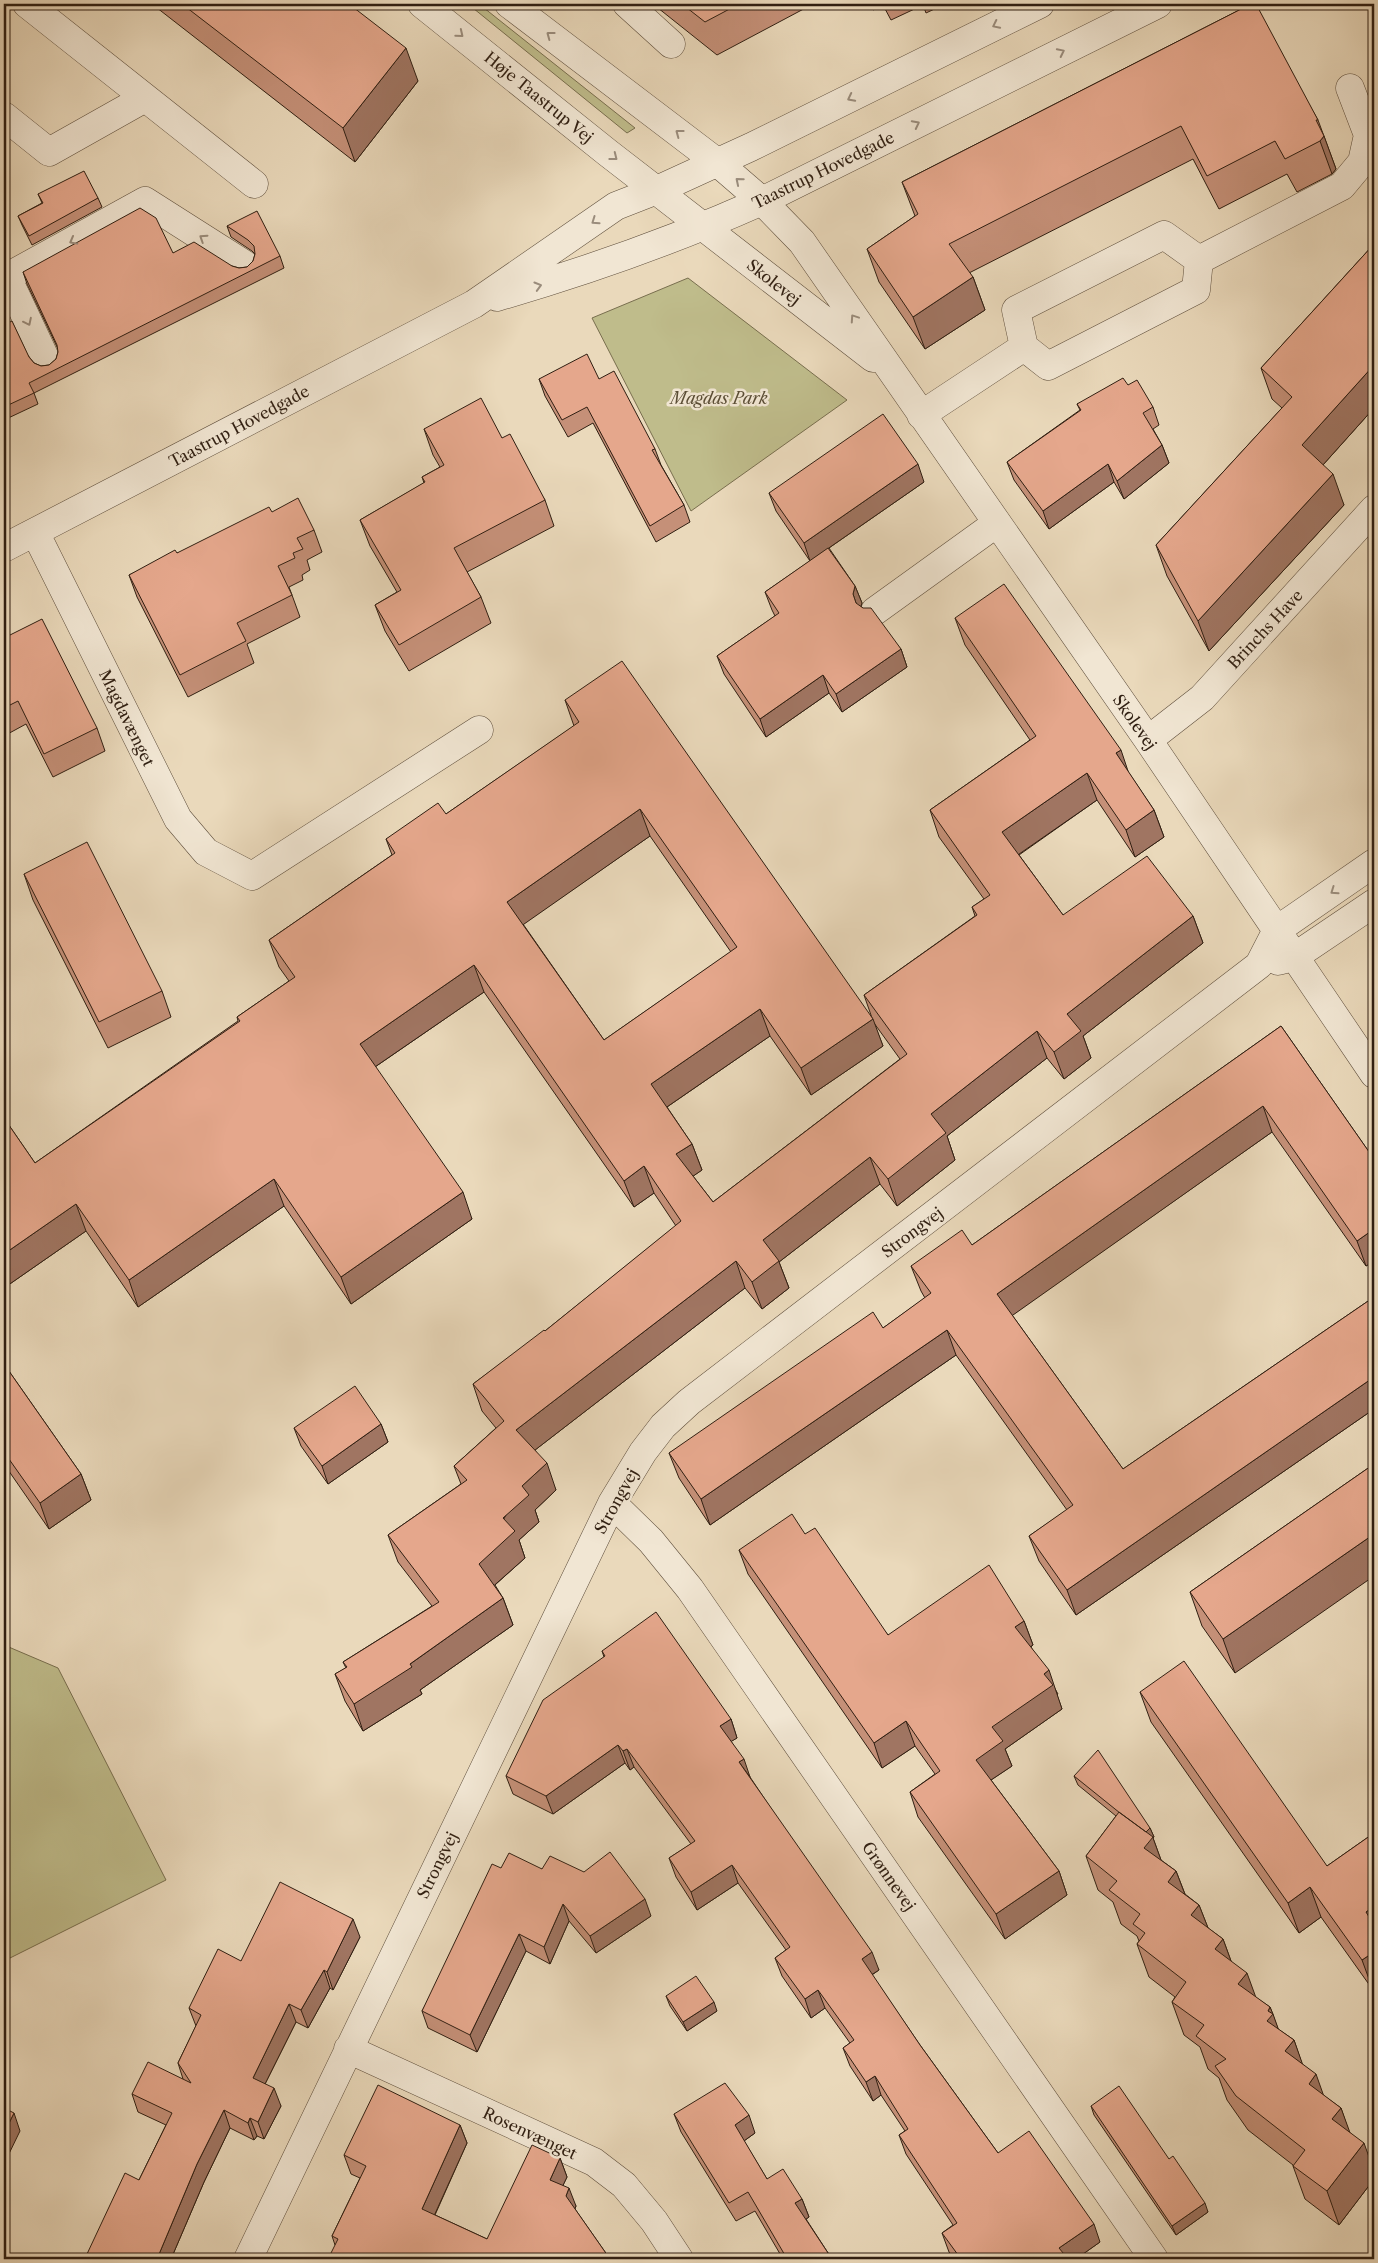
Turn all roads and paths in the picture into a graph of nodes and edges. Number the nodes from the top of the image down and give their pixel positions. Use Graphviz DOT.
graph roads {
  1 [pos="27,4"];
  2 [pos="422,4"];
  3 [pos="509,4"];
  4 [pos="627,4"];
  5 [pos="1040,4"];
  6 [pos="1146,7"];
  7 [pos="671,44"];
  8 [pos="1350,88"];
  9 [pos="145,98"];
  10 [pos="4,116"];
  11 [pos="1371,129"];
  12 [pos="718,163"];
  13 [pos="254,184"];
  14 [pos="657,190"];
  15 [pos="762,201"];
  16 [pos="704,226"];
  17 [pos="1199,260"];
  18 [pos="244,264"];
  19 [pos="474,304"];
  20 [pos="1024,347"];
  21 [pos="47,362"];
  22 [pos="892,373"];
  23 [pos="921,415"];
  24 [pos="1374,509"];
  25 [pos="997,524"];
  26 [pos="35,532"];
  27 [pos="4,548"];
  28 [pos="875,611"];
  29 [pos="479,730"];
  30 [pos="1148,740"];
  31 [pos="1374,863"];
  32 [pos="1374,903"];
  33 [pos="1277,930"];
  34 [pos="1294,957"];
  35 [pos="1259,965"];
  36 [pos="1374,1074"];
  37 [pos="612,1503"];
  38 [pos="348,2049"];
  39 [pos="248,2259"];
  40 [pos="679,2259"];
  41 [pos="1154,2259"];
  1 -- 9 [label="street"];
  2 -- 14 [label="street, Høje Taastrup Vej, one-way"];
  12 -- 3 [label="street, one-way"];
  4 -- 7 [label="street"];
  5 -- 12 [label="street, Taastrup Hovedgade, one-way"];
  15 -- 6 [label="street, Taastrup Hovedgade, one-way"];
  8 -- 11 [label="street"];
  9 -- 10 [label="street"];
  9 -- 13 [label="street"];
  11 -- 17 [label="street"];
  12 -- 14 [label="street, Taastrup Hovedgade"];
  15 -- 12 [label="street, Skolevej, one-way"];
  14 -- 16 [label="street, Skolevej"];
  14 -- 19 [label="street, Taastrup Hovedgade, one-way"];
  15 -- 16 [label="street, Taastrup Hovedgade"];
  22 -- 15 [label="street, Skolevej, one-way"];
  19 -- 16 [label="street, Taastrup Hovedgade, one-way"];
  16 -- 22 [label="street, Skolevej"];
  17 -- 20 [label="street"];
  17 -- 20 [label="street"];
  18 -- 21 [label="street, one-way"];
  19 -- 26 [label="street, Taastrup Hovedgade"];
  20 -- 23 [label="street"];
  22 -- 23 [label="street, Skolevej"];
  23 -- 25 [label="street, Skolevej"];
  24 -- 30 [label="street, Brinchs Have"];
  25 -- 28 [label="street"];
  25 -- 30 [label="street, Skolevej"];
  26 -- 27 [label="street, Taastrup Hovedgade"];
  26 -- 29 [label="street, Magdavænget"];
  30 -- 33 [label="street, Skolevej"];
  31 -- 33 [label="street, one-way"];
  32 -- 34 [label="street"];
  33 -- 34 [label="street, Skolevej"];
  33 -- 35 [label="street, Strongvej"];
  34 -- 35 [label="street, Strongvej"];
  34 -- 36 [label="street, Skolevej"];
  35 -- 37 [label="street, Strongvej"];
  37 -- 38 [label="street, Strongvej"];
  37 -- 41 [label="street, Grønnevej"];
  38 -- 39 [label="street, Strongvej"];
  38 -- 40 [label="street, Rosenvænget"];
}
